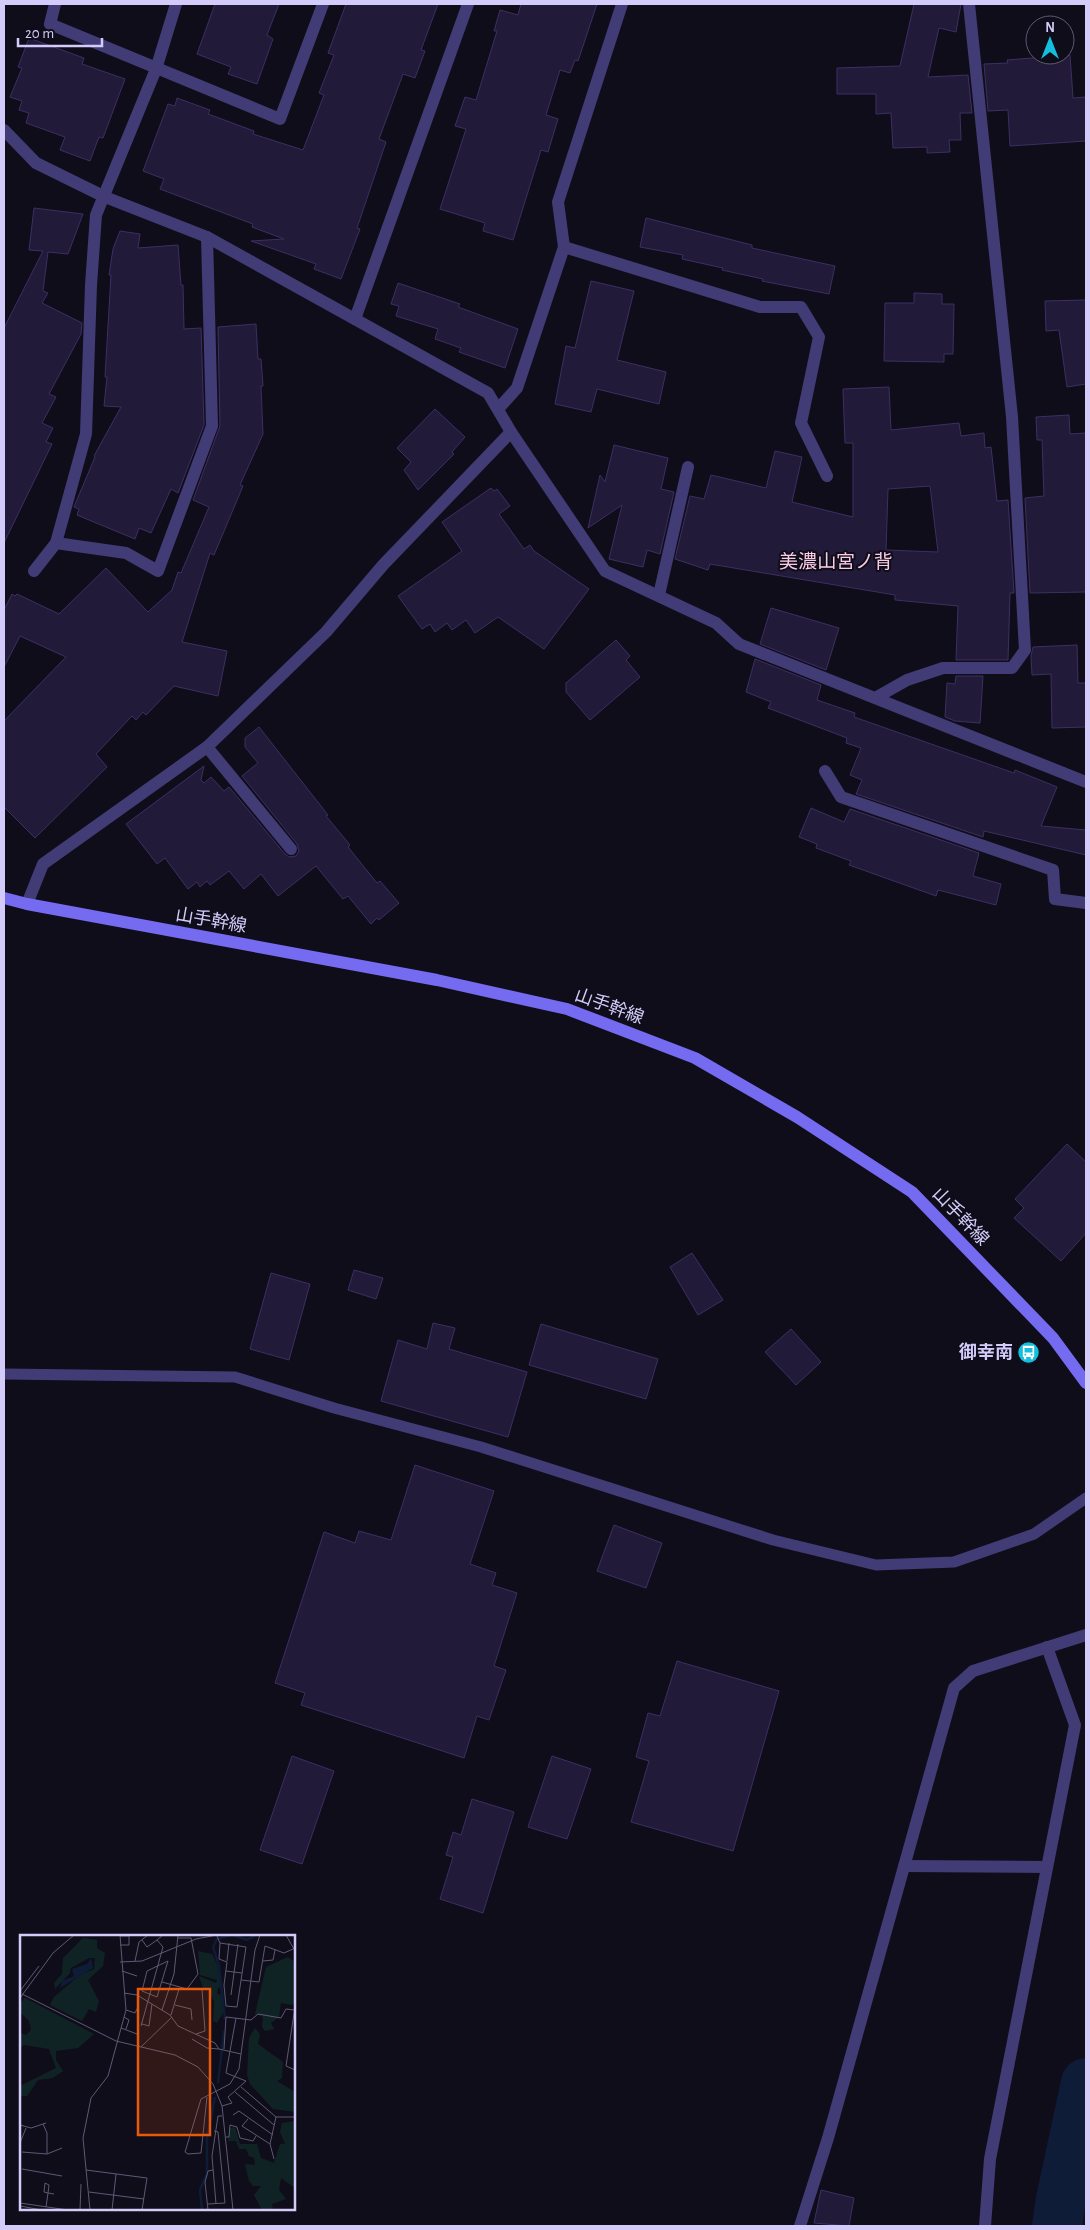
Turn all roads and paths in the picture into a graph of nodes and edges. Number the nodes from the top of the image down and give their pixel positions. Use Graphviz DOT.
graph roads {
  1 [pos="55,4"];
  2 [pos="176,4"];
  3 [pos="322,4"];
  4 [pos="468,4"];
  5 [pos="622,4"];
  6 [pos="968,4"];
  7 [pos="156,68"];
  8 [pos="4,130"];
  9 [pos="105,197"];
  10 [pos="207,237"];
  11 [pos="564,247"];
  12 [pos="355,319"];
  13 [pos="498,409"];
  14 [pos="511,432"];
  15 [pos="688,467"];
  16 [pos="827,476"];
  17 [pos="56,543"];
  18 [pos="34,571"];
  19 [pos="659,595"];
  20 [pos="877,697"];
  21 [pos="207,747"];
  22 [pos="825,771"];
  23 [pos="1086,782"];
  24 [pos="291,849"];
  25 [pos="4,898"];
  26 [pos="1086,903"];
  27 [pos="27,904"];
  28 [pos="4,1374"];
  29 [pos="1086,1384"];
  30 [pos="1086,1498"];
  31 [pos="1086,1635"];
  32 [pos="1047,1647"];
  33 [pos="904,1866"];
  34 [pos="1047,1867"];
  35 [pos="800,2226"];
  36 [pos="985,2226"];
  1 -- 7 [label="street"];
  2 -- 7 [label="street"];
  3 -- 7 [label="street"];
  4 -- 12 [label="street"];
  5 -- 11 [label="street"];
  6 -- 20 [label="street"];
  7 -- 9 [label="street"];
  8 -- 9 [label="street"];
  9 -- 10 [label="street"];
  9 -- 17 [label="street"];
  10 -- 12 [label="street"];
  10 -- 17 [label="street"];
  11 -- 13 [label="street"];
  11 -- 16 [label="street"];
  12 -- 13 [label="street"];
  13 -- 14 [label="street"];
  14 -- 19 [label="street"];
  14 -- 21 [label="street"];
  15 -- 19 [label="street"];
  17 -- 18 [label="street"];
  19 -- 20 [label="street"];
  20 -- 23 [label="street"];
  21 -- 24 [label="street"];
  21 -- 27 [label="street"];
  22 -- 26 [label="street"];
  25 -- 27 [label="main road, 山手幹線"];
  27 -- 29 [label="main road, 山手幹線"];
  28 -- 30 [label="lane"];
  31 -- 32 [label="street"];
  32 -- 33 [label="street"];
  32 -- 34 [label="street"];
  33 -- 34 [label="street"];
  33 -- 35 [label="street"];
  34 -- 36 [label="street"];
}
